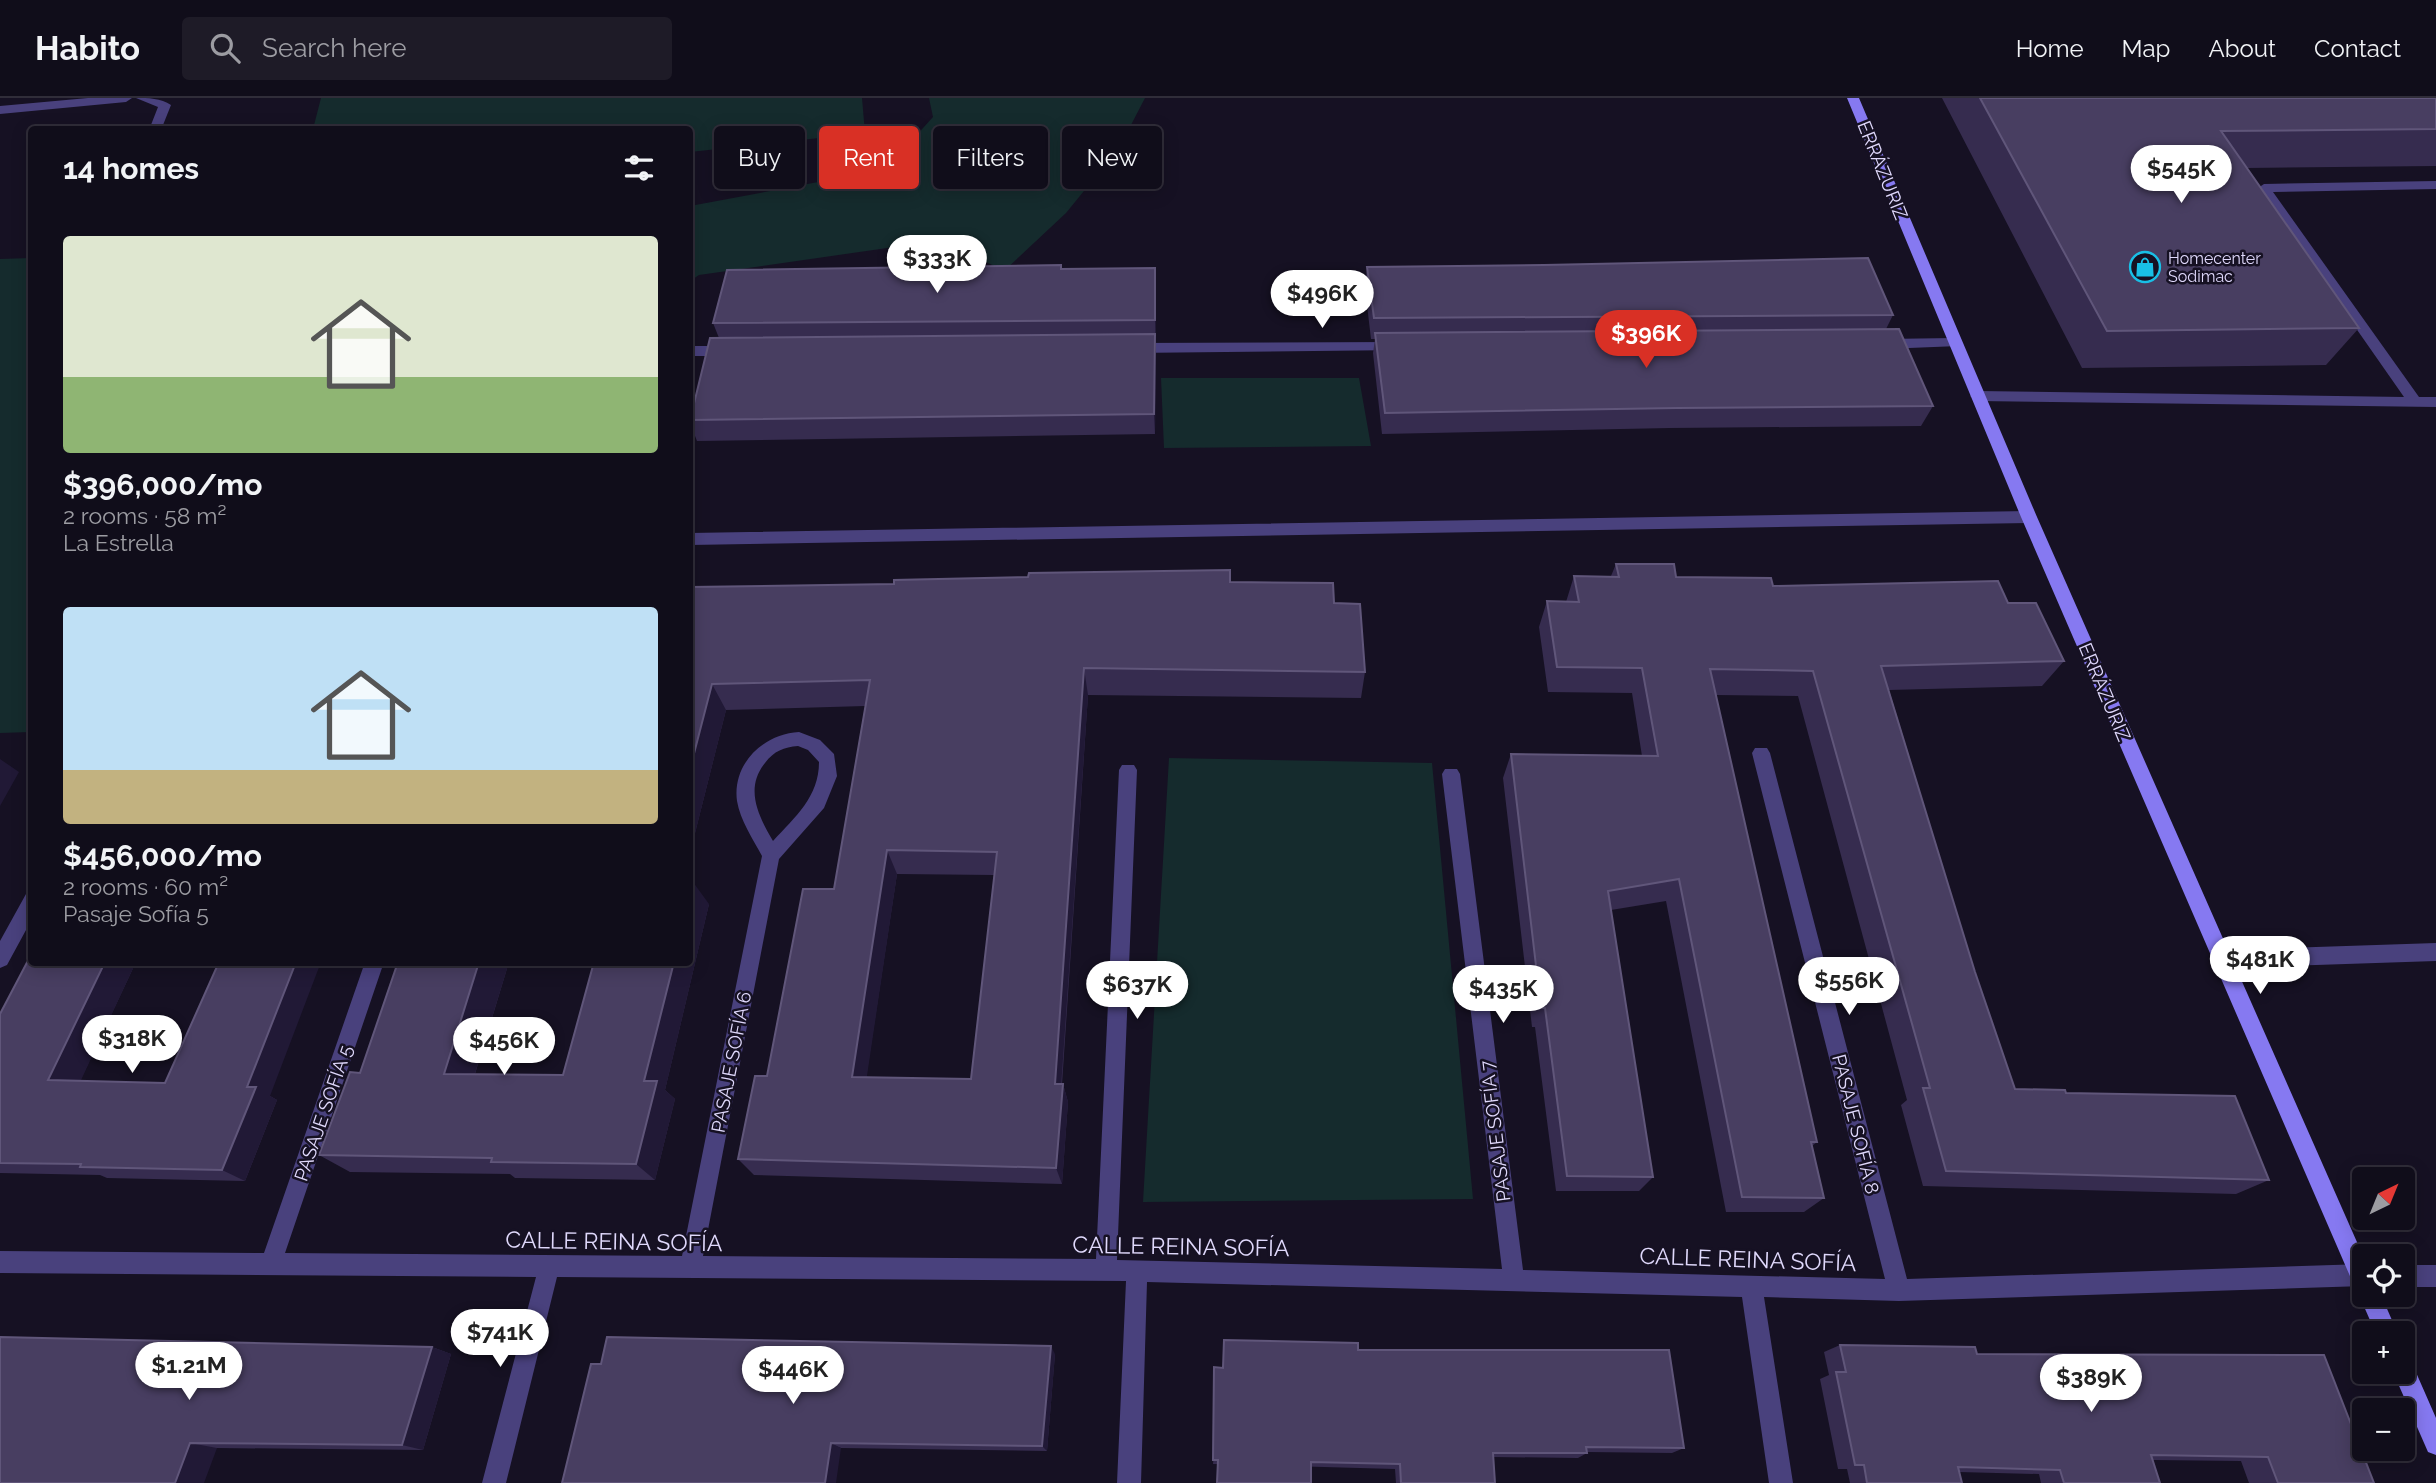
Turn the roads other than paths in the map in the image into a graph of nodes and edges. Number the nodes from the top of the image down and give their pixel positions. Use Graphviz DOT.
graph roads {
  1 [pos="126,98"];
  2 [pos="142,98"];
  3 [pos="1853,98"];
  4 [pos="0,110"];
  5 [pos="157,126"];
  6 [pos="2436,185"];
  7 [pos="1954,343"];
  8 [pos="1873,344"];
  9 [pos="1414,346"];
  10 [pos="1121,348"];
  11 [pos="693,351"];
  12 [pos="745,351"];
  13 [pos="1977,396"];
  14 [pos="2436,402"];
  15 [pos="2416,403"];
  16 [pos="2029,517"];
  17 [pos="693,540"];
  18 [pos="1761,754"];
  19 [pos="1128,770"];
  20 [pos="1451,774"];
  21 [pos="771,856"];
  22 [pos="28,908"];
  23 [pos="2436,952"];
  24 [pos="0,959"];
  25 [pos="2222,959"];
  26 [pos="373,966"];
  27 [pos="2352,1253"];
  28 [pos="0,1262"];
  29 [pos="271,1264"];
  30 [pos="549,1266"];
  31 [pos="690,1268"];
  32 [pos="1106,1270"];
  33 [pos="1138,1271"];
  34 [pos="2415,1276"];
  35 [pos="2436,1276"];
  36 [pos="1514,1280"];
  37 [pos="2352,1282"];
  38 [pos="1751,1285"];
  39 [pos="1899,1290"];
  40 [pos="2410,1384"];
  41 [pos="2436,1444"];
  42 [pos="494,1483"];
  43 [pos="1129,1483"];
  44 [pos="1781,1483"];
  1 -- 4 [label="street"];
  2 -- 5 [label="street"];
  3 -- 7 [label="street, ERRÁZURIZ"];
  6 -- 15 [label="street"];
  7 -- 8 [label="street"];
  7 -- 13 [label="street, ERRÁZURIZ"];
  9 -- 10 [label="street"];
  11 -- 12 [label="street"];
  13 -- 15 [label="street"];
  13 -- 16 [label="street, ERRÁZURIZ"];
  14 -- 15 [label="street"];
  16 -- 17 [label="street"];
  16 -- 25 [label="street, ERRÁZURIZ"];
  18 -- 39 [label="street, PASAJE SOFÍA 8"];
  19 -- 32 [label="street"];
  20 -- 36 [label="street, PASAJE SOFÍA 7"];
  21 -- 21 [label="street"];
  21 -- 31 [label="street, PASAJE SOFÍA 6"];
  22 -- 24 [label="street"];
  23 -- 25 [label="street"];
  25 -- 27 [label="street, ERRÁZURIZ"];
  26 -- 29 [label="street, PASAJE SOFÍA 5"];
  28 -- 29 [label="street, CALLE REINA SOFÍA"];
  29 -- 30 [label="street, CALLE REINA SOFÍA"];
  30 -- 31 [label="street, CALLE REINA SOFÍA"];
  30 -- 42 [label="street"];
  31 -- 32 [label="street, CALLE REINA SOFÍA"];
  32 -- 33 [label="street, CALLE REINA SOFÍA"];
  33 -- 36 [label="street, CALLE REINA SOFÍA"];
  33 -- 43 [label="street"];
  34 -- 35 [label="street"];
  36 -- 38 [label="street, CALLE REINA SOFÍA"];
  37 -- 39 [label="street, CALLE REINA SOFÍA"];
  38 -- 39 [label="street, CALLE REINA SOFÍA"];
  38 -- 44 [label="street"];
  40 -- 41 [label="street"];
}
